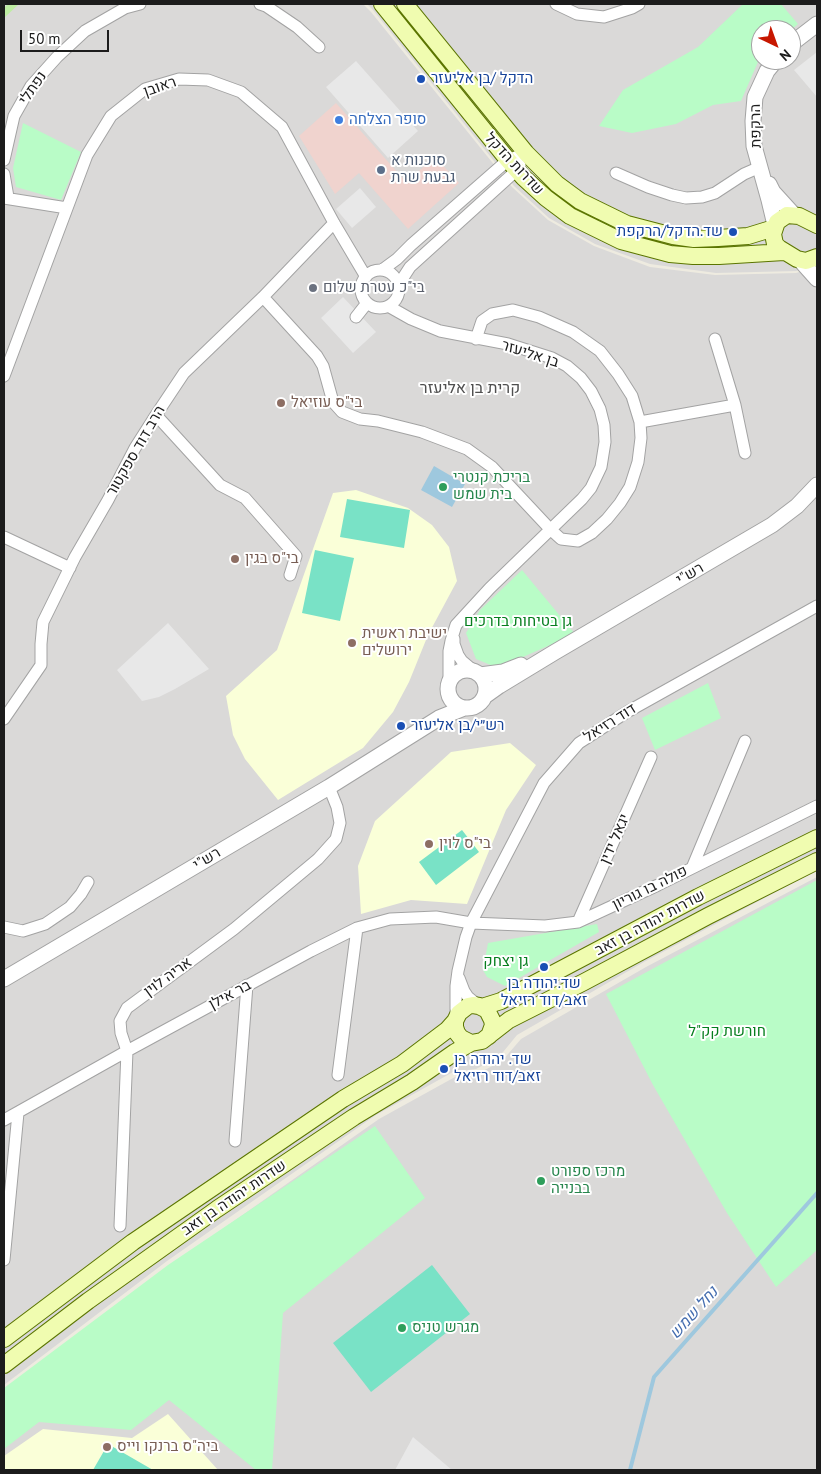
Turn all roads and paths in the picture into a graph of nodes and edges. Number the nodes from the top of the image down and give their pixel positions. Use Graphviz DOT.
graph roads {
  1 [pos="140,4"];
  2 [pos="260,4"];
  3 [pos="382,4"];
  4 [pos="404,4"];
  5 [pos="556,4"];
  6 [pos="639,4"];
  7 [pos="392,17"];
  8 [pos="817,24"];
  9 [pos="801,36"];
  10 [pos="319,47"];
  11 [pos="768,70"];
  12 [pos="526,153"];
  13 [pos="4,160"];
  14 [pos="512,165"];
  15 [pos="760,167"];
  16 [pos="616,173"];
  17 [pos="4,174"];
  18 [pos="6,198"];
  19 [pos="67,208"];
  20 [pos="793,214"];
  21 [pos="334,223"];
  22 [pos="817,224"];
  23 [pos="774,227"];
  24 [pos="784,252"];
  25 [pos="817,257"];
  26 [pos="800,260"];
  27 [pos="382,270"];
  28 [pos="366,277"];
  29 [pos="817,279"];
  30 [pos="398,284"];
  31 [pos="263,296"];
  32 [pos="368,303"];
  33 [pos="388,306"];
  34 [pos="356,317"];
  35 [pos="476,339"];
  36 [pos="714,340"];
  37 [pos="4,376"];
  38 [pos="735,405"];
  39 [pos="156,415"];
  40 [pos="640,422"];
  41 [pos="745,453"];
  42 [pos="817,485"];
  43 [pos="550,529"];
  44 [pos="4,537"];
  45 [pos="70,568"];
  46 [pos="290,575"];
  47 [pos="817,606"];
  48 [pos="456,625"];
  49 [pos="555,652"];
  50 [pos="478,673"];
  51 [pos="449,687"];
  52 [pos="485,696"];
  53 [pos="464,708"];
  54 [pos="4,719"];
  55 [pos="408,736"];
  56 [pos="746,741"];
  57 [pos="651,757"];
  58 [pos="328,787"];
  59 [pos="817,806"];
  60 [pos="817,838"];
  61 [pos="817,861"];
  62 [pos="692,868"];
  63 [pos="88,882"];
  64 [pos="578,922"];
  65 [pos="471,923"];
  66 [pos="4,926"];
  67 [pos="357,928"];
  68 [pos="458,971"];
  69 [pos="4,979"];
  70 [pos="247,985"];
  71 [pos="481,1006"];
  72 [pos="456,1020"];
  73 [pos="489,1036"];
  74 [pos="471,1043"];
  75 [pos="127,1051"];
  76 [pos="338,1075"];
  77 [pos="18,1113"];
  78 [pos="4,1120"];
  79 [pos="235,1141"];
  80 [pos="120,1226"];
  81 [pos="4,1260"];
  82 [pos="4,1339"];
  83 [pos="4,1366"];
  1 -- 13 [label="street, נפתלי"];
  2 -- 10 [label="street"];
  3 -- 7 [label="main road, שדרות הדקל"];
  4 -- 7 [label="street"];
  4 -- 12 [label="main road, שדרות הדקל"];
  5 -- 6 [label="street"];
  7 -- 14 [label="main road, שדרות הדקל"];
  8 -- 9 [label="street"];
  11 -- 15 [label="street, הרקפת"];
  12 -- 14 [label="street"];
  12 -- 23 [label="main road, שדרות הדקל"];
  14 -- 24 [label="main road, שדרות הדקל"];
  14 -- 27 [label="street"];
  14 -- 30 [label="street"];
  15 -- 16 [label="street"];
  15 -- 20 [label="street, הרקפת"];
  15 -- 23 [label="street, הרקפת"];
  17 -- 18 [label="street"];
  18 -- 19 [label="street"];
  19 -- 21 [label="street, ראובן"];
  19 -- 37 [label="street, ראובן"];
  20 -- 22 [label="main road"];
  20 -- 23 [label="main road, שדרות הדקל"];
  21 -- 28 [label="street, ראובן"];
  21 -- 31 [label="street, הרב דוד ספקטור"];
  23 -- 24 [label="main road"];
  24 -- 26 [label="main road"];
  25 -- 26 [label="main road"];
  26 -- 29 [label="street"];
  27 -- 28 [label="street"];
  27 -- 30 [label="street"];
  28 -- 32 [label="street"];
  30 -- 33 [label="street"];
  31 -- 39 [label="street, הרב דוד ספקטור"];
  31 -- 43 [label="street"];
  32 -- 33 [label="street"];
  32 -- 34 [label="street"];
  33 -- 35 [label="street, בן אליעזר"];
  35 -- 40 [label="street"];
  35 -- 43 [label="street, בן אליעזר"];
  36 -- 38 [label="street"];
  38 -- 40 [label="street"];
  38 -- 41 [label="street"];
  39 -- 45 [label="street, הרב דוד ספקטור"];
  39 -- 46 [label="street"];
  40 -- 43 [label="street"];
  42 -- 49 [label="street, רש\"י"];
  43 -- 48 [label="street, בן אליעזר"];
  44 -- 45 [label="street"];
  45 -- 54 [label="street, הרב דוד ספקטור"];
  47 -- 65 [label="street, דוד רזיאל"];
  48 -- 50 [label="street"];
  48 -- 51 [label="street, בן אליעזר"];
  49 -- 50 [label="street, רש\"י"];
  49 -- 52 [label="street, רש\"י"];
  50 -- 51 [label="street"];
  50 -- 52 [label="street"];
  51 -- 53 [label="street"];
  51 -- 55 [label="street, רש\"י"];
  52 -- 53 [label="street"];
  53 -- 55 [label="street, רש\"י"];
  55 -- 58 [label="street, רש\"י"];
  56 -- 62 [label="street"];
  57 -- 64 [label="street, יגאל ידין"];
  58 -- 69 [label="street, רש\"י"];
  58 -- 75 [label="street, אריה לוין"];
  59 -- 62 [label="street, פולה בו גוריון"];
  60 -- 71 [label="main road, שדרות יהודה בן זאב"];
  61 -- 73 [label="main road, שדרות יהודה בן זאב"];
  62 -- 64 [label="street, פולה בו גוריון"];
  63 -- 66 [label="street"];
  64 -- 65 [label="street, פולה בו גוריון"];
  65 -- 67 [label="street, בר אילן"];
  65 -- 68 [label="street, דוד רזיאל"];
  67 -- 70 [label="street, בר אילן"];
  67 -- 76 [label="street"];
  68 -- 71 [label="street"];
  68 -- 72 [label="street, דוד רזיאל"];
  70 -- 75 [label="street, בר אילן"];
  70 -- 79 [label="street"];
  71 -- 72 [label="main road"];
  71 -- 73 [label="main road"];
  72 -- 74 [label="main road"];
  72 -- 82 [label="main road, שדרות יהודה בן זאב"];
  73 -- 74 [label="main road"];
  74 -- 83 [label="main road, שדרות יהודה בן זאב"];
  75 -- 77 [label="street, בר אילן"];
  75 -- 80 [label="street, אריה לוין"];
  77 -- 78 [label="street, בר אילן"];
  77 -- 81 [label="street"];
}
